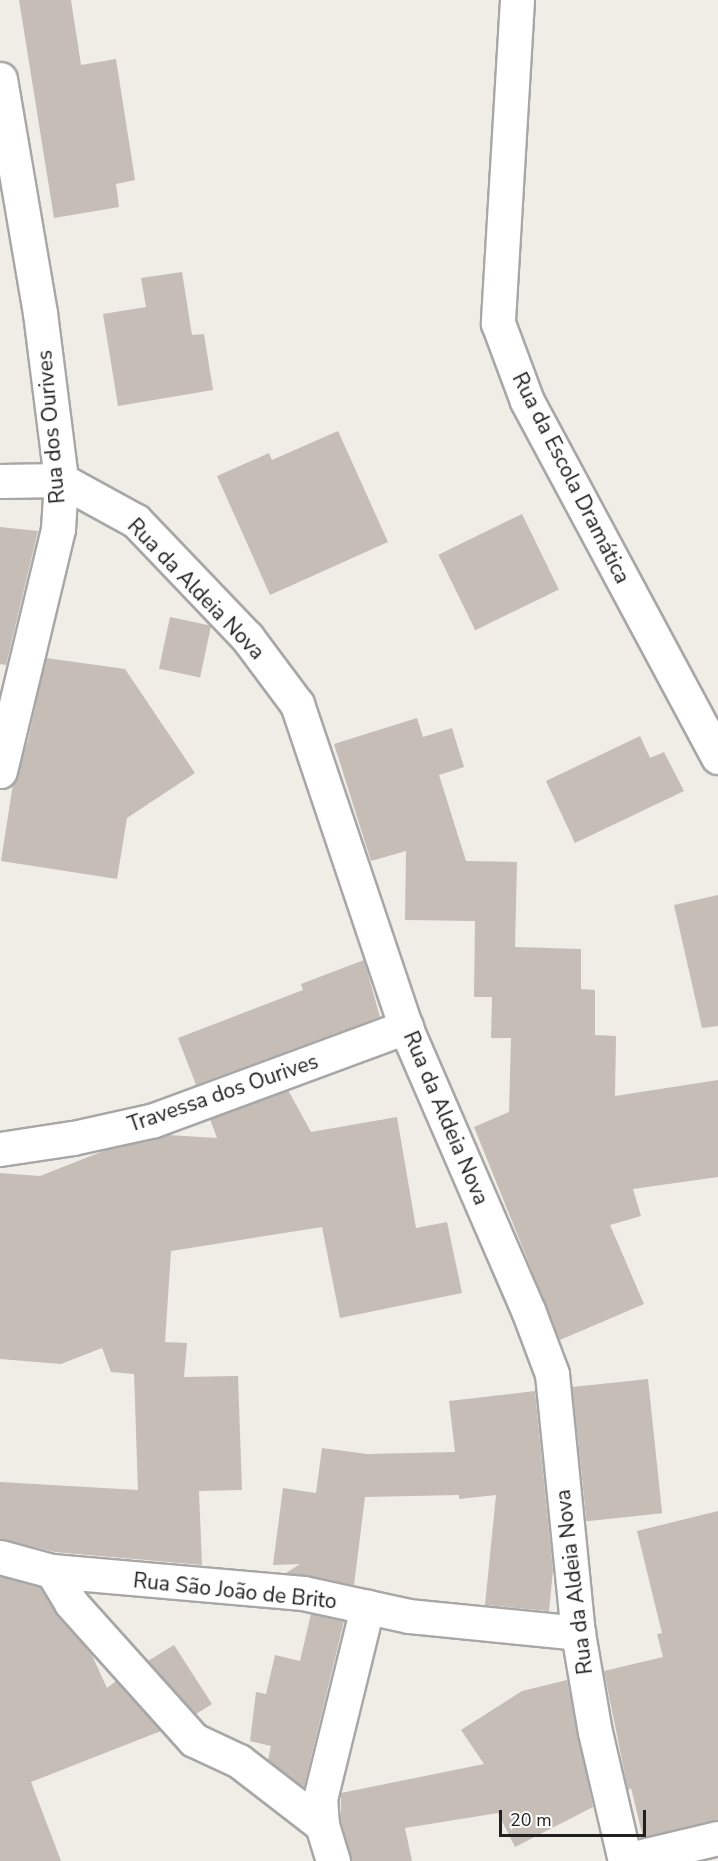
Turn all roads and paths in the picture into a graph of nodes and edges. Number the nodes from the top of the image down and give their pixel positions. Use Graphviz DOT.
graph roads {
  1 [pos="517,0"];
  2 [pos="0,79"];
  3 [pos="61,480"];
  4 [pos="0,481"];
  5 [pos="718,757"];
  6 [pos="0,771"];
  7 [pos="406,1027"];
  8 [pos="0,1149"];
  9 [pos="0,1557"];
  10 [pos="52,1571"];
  11 [pos="368,1607"];
  12 [pos="578,1633"];
  13 [pos="322,1825"];
  14 [pos="718,1838"];
  15 [pos="333,1861"];
  16 [pos="625,1861"];
  1 -- 5 [label="street, Rua da Escola Dramática"];
  2 -- 3 [label="street, Rua dos Ourives"];
  3 -- 4 [label="street"];
  3 -- 6 [label="street, Rua dos Ourives"];
  3 -- 7 [label="street, Rua da Aldeia Nova"];
  7 -- 8 [label="street, Travessa dos Ourives"];
  7 -- 12 [label="street, Rua da Aldeia Nova"];
  9 -- 10 [label="street, Rua São João de Brito"];
  10 -- 11 [label="street, Rua São João de Brito"];
  10 -- 13 [label="street"];
  11 -- 12 [label="street, Rua São João de Brito"];
  11 -- 13 [label="street"];
  12 -- 16 [label="street, Rua da Aldeia Nova"];
  13 -- 15 [label="street"];
  14 -- 16 [label="street"];
}
